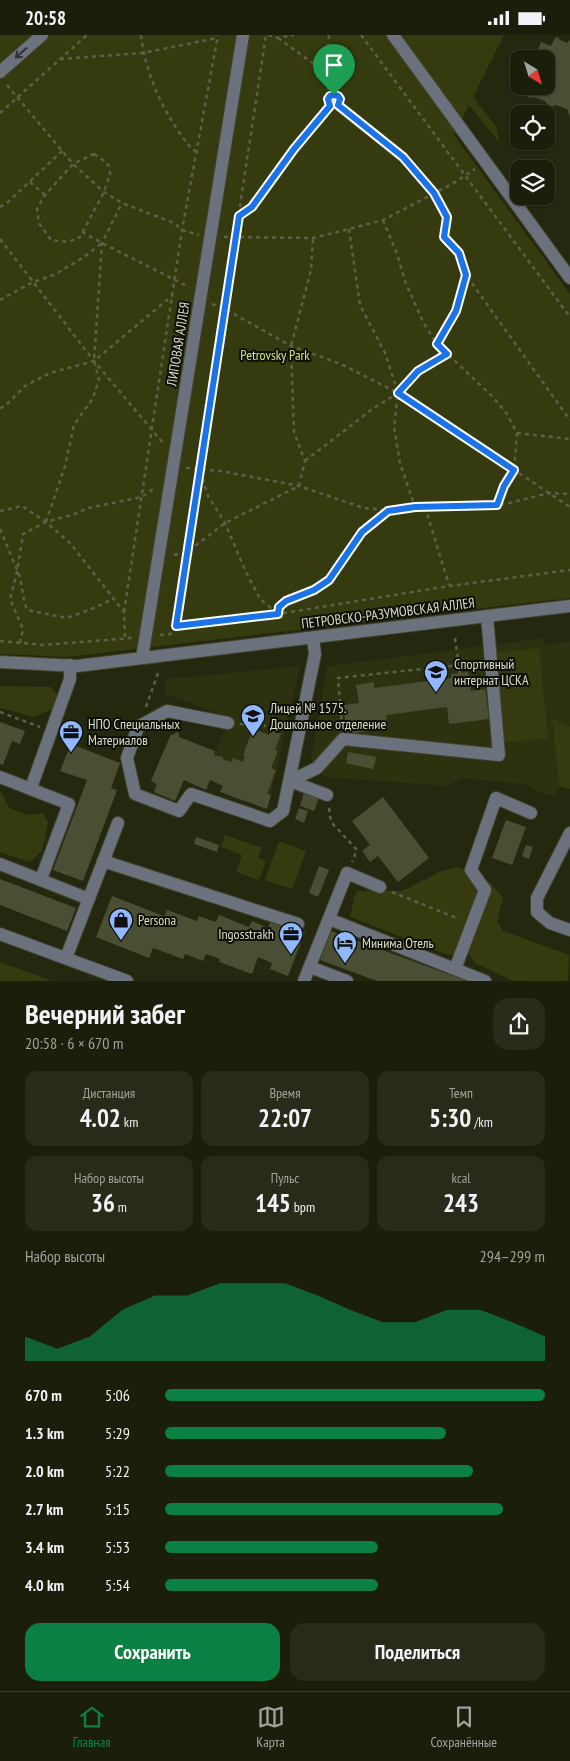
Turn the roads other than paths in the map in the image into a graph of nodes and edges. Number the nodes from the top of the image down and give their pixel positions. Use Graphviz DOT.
graph roads {
  1 [pos="42,35"];
  2 [pos="243,35"];
  3 [pos="393,35"];
  4 [pos="0,72"];
  5 [pos="570,277"];
  6 [pos="570,606"];
  7 [pos="487,616"];
  8 [pos="313,638"];
  9 [pos="142,658"];
  10 [pos="0,662"];
  11 [pos="70,665"];
  12 [pos="228,723"];
  13 [pos="0,777"];
  14 [pos="290,781"];
  15 [pos="31,788"];
  16 [pos="327,795"];
  17 [pos="531,813"];
  18 [pos="118,823"];
  19 [pos="570,833"];
  20 [pos="104,861"];
  21 [pos="0,864"];
  22 [pos="41,879"];
  23 [pos="380,887"];
  24 [pos="89,899"];
  25 [pos="329,919"];
  26 [pos="298,924"];
  27 [pos="570,930"];
  28 [pos="0,933"];
  29 [pos="66,958"];
  30 [pos="310,967"];
  31 [pos="455,969"];
  32 [pos="127,981"];
  33 [pos="304,981"];
  34 [pos="347,981"];
  35 [pos="485,981"];
  1 -- 4 [label="street, one-way"];
  2 -- 9 [label="street, ЛИПОВАЯ АЛЛЕЯ"];
  3 -- 5 [label="street"];
  6 -- 7 [label="street, ПЕТРОВСКО-РАЗУМОВСКАЯ АЛЛЕЯ"];
  7 -- 8 [label="street, ПЕТРОВСКО-РАЗУМОВСКАЯ АЛЛЕЯ"];
  7 -- 14 [label="street"];
  8 -- 9 [label="street, ПЕТРОВСКО-РАЗУМОВСКАЯ АЛЛЕЯ"];
  8 -- 14 [label="street"];
  9 -- 11 [label="street, ПЕТРОВСКО-РАЗУМОВСКАЯ АЛЛЕЯ"];
  10 -- 11 [label="street, ПЕТРОВСКО-РАЗУМОВСКАЯ АЛЛЕЯ"];
  11 -- 15 [label="street"];
  12 -- 14 [label="street"];
  13 -- 15 [label="street"];
  14 -- 16 [label="street"];
  15 -- 22 [label="street"];
  17 -- 31 [label="street"];
  18 -- 20 [label="street"];
  19 -- 27 [label="street"];
  20 -- 24 [label="street"];
  20 -- 26 [label="street"];
  21 -- 22 [label="street"];
  22 -- 24 [label="street"];
  23 -- 25 [label="street"];
  24 -- 29 [label="street"];
  25 -- 30 [label="street"];
  25 -- 31 [label="street"];
  28 -- 29 [label="street"];
  29 -- 32 [label="street"];
  30 -- 33 [label="street"];
  30 -- 34 [label="street"];
  31 -- 35 [label="street"];
}
